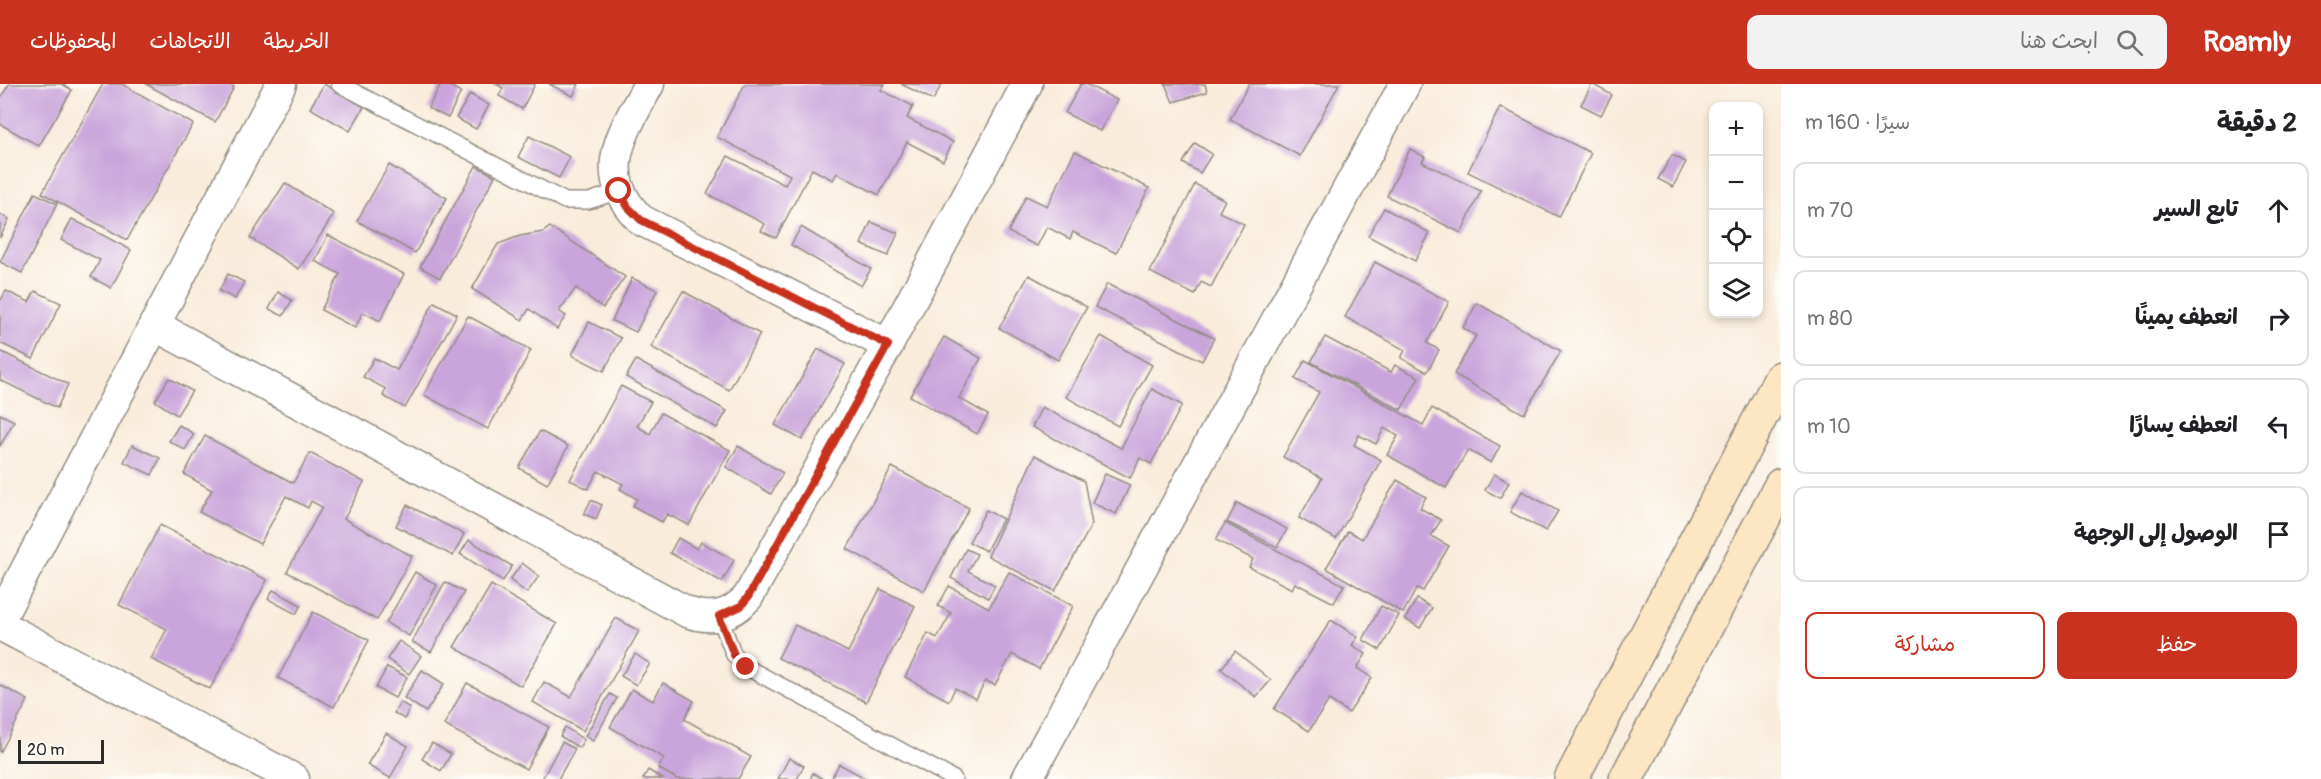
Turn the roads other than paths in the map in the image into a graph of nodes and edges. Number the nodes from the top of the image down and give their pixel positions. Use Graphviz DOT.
graph roads {
  1 [pos="280,84"];
  2 [pos="339,84"];
  3 [pos="649,84"];
  4 [pos="1028,84"];
  5 [pos="1405,84"];
  6 [pos="619,191"];
  7 [pos="154,325"];
  8 [pos="888,345"];
  9 [pos="1781,378"];
  10 [pos="1781,486"];
  11 [pos="719,616"];
  12 [pos="0,619"];
  13 [pos="0,625"];
  14 [pos="294,779"];
  15 [pos="954,779"];
  16 [pos="1027,779"];
  17 [pos="1571,779"];
  18 [pos="1626,779"];
  1 -- 7 [label="street"];
  2 -- 6 [label="lane"];
  3 -- 6 [label="street"];
  4 -- 8 [label="street"];
  5 -- 16 [label="street"];
  6 -- 8 [label="street"];
  7 -- 11 [label="street"];
  7 -- 12 [label="street"];
  8 -- 11 [label="street"];
  9 -- 17 [label="main road"];
  10 -- 18 [label="main road"];
  11 -- 15 [label="lane"];
  13 -- 14 [label="street"];
}
